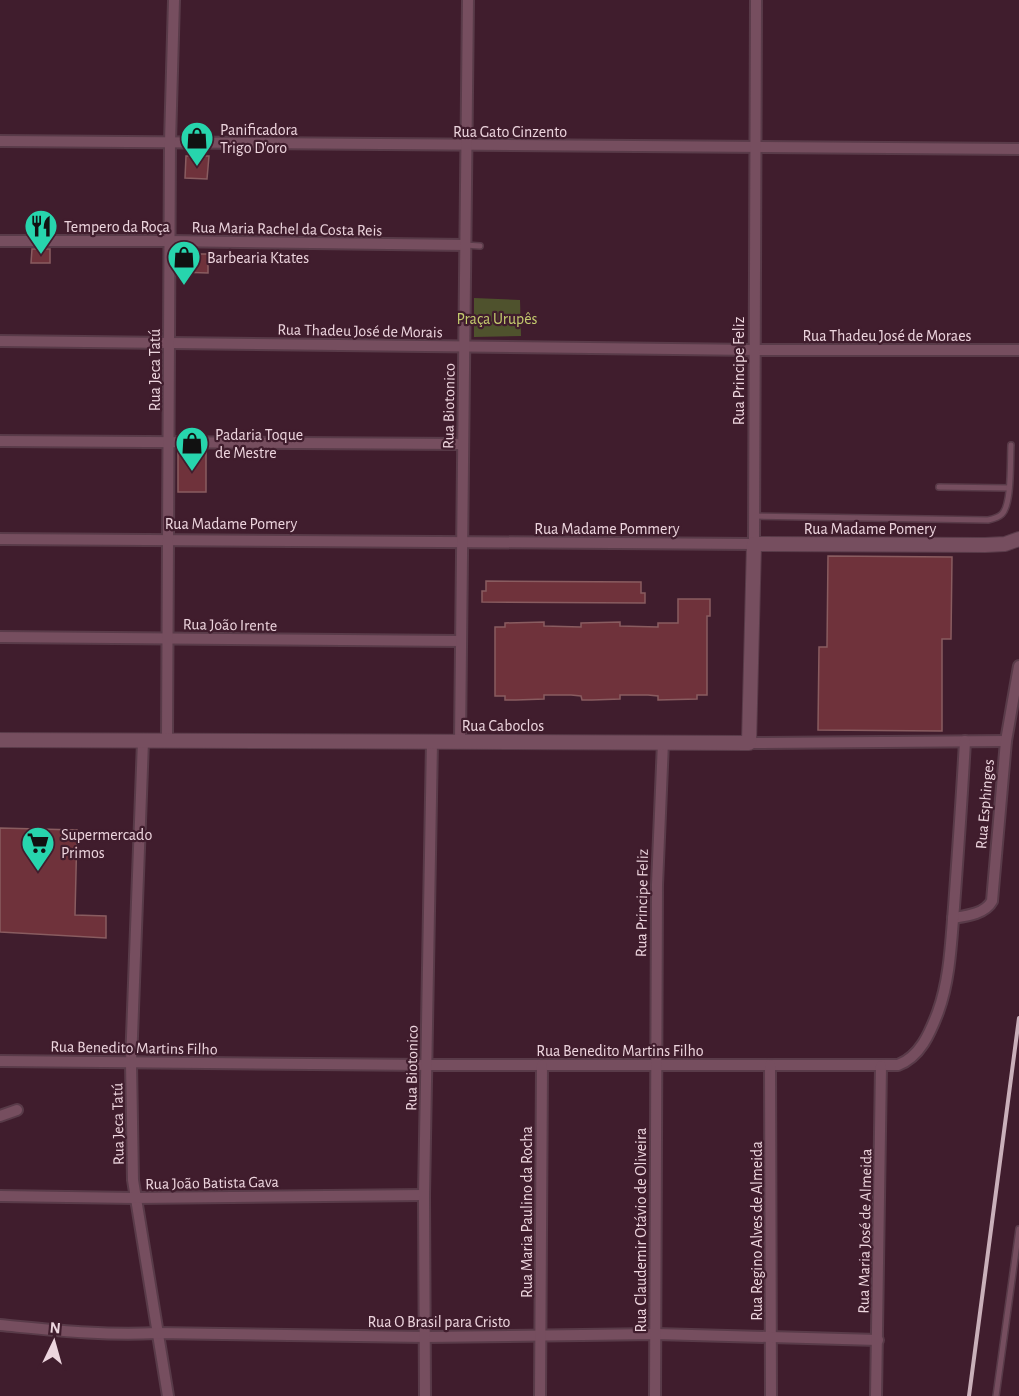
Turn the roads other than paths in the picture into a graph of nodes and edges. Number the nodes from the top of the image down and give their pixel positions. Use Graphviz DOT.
graph roads {
  1 [pos="174,0"];
  2 [pos="468,0"];
  3 [pos="756,0"];
  4 [pos="0,141"];
  5 [pos="170,142"];
  6 [pos="467,146"];
  7 [pos="755,147"];
  8 [pos="1019,148"];
  9 [pos="0,241"];
  10 [pos="170,241"];
  11 [pos="465,245"];
  12 [pos="480,246"];
  13 [pos="0,341"];
  14 [pos="169,342"];
  15 [pos="464,347"];
  16 [pos="755,350"];
  17 [pos="1019,350"];
  18 [pos="0,441"];
  19 [pos="168,442"];
  20 [pos="463,444"];
  21 [pos="1011,446"];
  22 [pos="939,488"];
  23 [pos="1009,488"];
  24 [pos="754,516"];
  25 [pos="0,539"];
  26 [pos="168,539"];
  27 [pos="1019,539"];
  28 [pos="461,542"];
  29 [pos="754,544"];
  30 [pos="0,637"];
  31 [pos="167,638"];
  32 [pos="460,642"];
  33 [pos="1019,666"];
  34 [pos="0,740"];
  35 [pos="143,741"];
  36 [pos="166,741"];
  37 [pos="432,741"];
  38 [pos="460,741"];
  39 [pos="965,741"];
  40 [pos="1006,741"];
  41 [pos="663,742"];
  42 [pos="749,743"];
  43 [pos="953,918"];
  44 [pos="0,1061"];
  45 [pos="131,1063"];
  46 [pos="656,1064"];
  47 [pos="426,1065"];
  48 [pos="542,1065"];
  49 [pos="770,1065"];
  50 [pos="881,1066"];
  51 [pos="17,1110"];
  52 [pos="0,1116"];
  53 [pos="424,1195"];
  54 [pos="0,1196"];
  55 [pos="135,1198"];
  56 [pos="1019,1229"];
  57 [pos="0,1325"];
  58 [pos="158,1333"];
  59 [pos="541,1334"];
  60 [pos="656,1334"];
  61 [pos="771,1336"];
  62 [pos="425,1337"];
  63 [pos="878,1340"];
  64 [pos="168,1396"];
  65 [pos="425,1396"];
  66 [pos="540,1396"];
  67 [pos="655,1396"];
  68 [pos="771,1396"];
  69 [pos="876,1396"];
  70 [pos="996,1396"];
  1 -- 5 [label="street, Rua Jeca Tatú"];
  2 -- 6 [label="street, Rua Biotonico"];
  3 -- 7 [label="street, Rua Principe Feliz"];
  4 -- 5 [label="street, Rua Gato Cinzento"];
  5 -- 6 [label="street, Rua Gato Cinzento"];
  5 -- 10 [label="street, Rua Jeca Tatú"];
  6 -- 7 [label="street, Rua Gato Cinzento"];
  6 -- 11 [label="street, Rua Biotonico"];
  7 -- 8 [label="street, Rua Gato Cinzento"];
  7 -- 16 [label="street, Rua Principe Feliz"];
  9 -- 10 [label="street, Rua Maria Rachel da Costa Reis"];
  10 -- 11 [label="street, Rua Maria Rachel da Costa Reis"];
  10 -- 14 [label="street, Rua Jeca Tatú"];
  11 -- 12 [label="lane"];
  11 -- 15 [label="street, Rua Biotonico"];
  13 -- 14 [label="street, Rua Thadeu José de Morais"];
  14 -- 15 [label="street, Rua Thadeu José de Morais"];
  14 -- 19 [label="street, Rua Jeca Tatú"];
  15 -- 16 [label="street, Rua Thadeu José de Morais"];
  15 -- 20 [label="street, Rua Biotonico"];
  16 -- 17 [label="street, Rua Thadeu José de Moraes"];
  16 -- 24 [label="street, Rua Principe Feliz"];
  18 -- 19 [label="street"];
  19 -- 20 [label="street"];
  19 -- 26 [label="street, Rua Jeca Tatú"];
  20 -- 28 [label="street, Rua Biotonico"];
  21 -- 23 [label="lane"];
  22 -- 23 [label="lane"];
  23 -- 24 [label="lane"];
  24 -- 29 [label="street, Rua Principe Feliz"];
  25 -- 26 [label="street, Rua Madame Pomery"];
  26 -- 28 [label="street, Rua Madame Pomery"];
  26 -- 31 [label="street, Rua Jeca Tatú"];
  27 -- 29 [label="street, Rua Madame Pomery"];
  28 -- 29 [label="street, Rua Madame Pommery"];
  28 -- 32 [label="street, Rua Biotonico"];
  29 -- 42 [label="street, Rua Principe Feliz"];
  30 -- 31 [label="street, Rua João Irente"];
  31 -- 32 [label="street, Rua João Irente"];
  31 -- 36 [label="street, Rua Jeca Tatú"];
  32 -- 38 [label="street, Rua Biotonico"];
  33 -- 40 [label="street, Rua Esphinges"];
  34 -- 35 [label="street, Rua Caboclos"];
  35 -- 36 [label="street, Rua Caboclos"];
  35 -- 45 [label="street, Rua Jeca Tatú"];
  36 -- 37 [label="street, Rua Caboclos"];
  37 -- 38 [label="street, Rua Caboclos"];
  37 -- 47 [label="street, Rua Biotonico"];
  38 -- 41 [label="street, Rua Caboclos"];
  39 -- 40 [label="street, Rua Caboclos"];
  39 -- 42 [label="street, Rua Caboclos"];
  39 -- 43 [label="street, Rua Benedito Martins Filho"];
  40 -- 43 [label="street, Rua Esphinges"];
  41 -- 42 [label="street, Rua Caboclos"];
  41 -- 46 [label="street, Rua Principe Feliz"];
  43 -- 50 [label="street, Rua Benedito Martins Filho"];
  44 -- 45 [label="street, Rua Benedito Martins Filho"];
  45 -- 47 [label="street, Rua Benedito Martins Filho"];
  45 -- 55 [label="street, Rua Jeca Tatú"];
  46 -- 48 [label="street, Rua Benedito Martins Filho"];
  46 -- 49 [label="street, Rua Benedito Martins Filho"];
  46 -- 60 [label="street, Rua Claudemir Otávio de Oliveira"];
  47 -- 48 [label="street, Rua Benedito Martins Filho"];
  47 -- 53 [label="street, Rua Biotonico"];
  48 -- 59 [label="street, Rua Maria Paulino da Rocha"];
  49 -- 50 [label="street, Rua Benedito Martins Filho"];
  49 -- 61 [label="street, Rua Regino Alves de Almeida"];
  50 -- 63 [label="street, Rua Maria José de Almeida"];
  51 -- 52 [label="street"];
  53 -- 55 [label="street, Rua João Batista Gava"];
  53 -- 62 [label="street, Rua Biotonico"];
  54 -- 55 [label="street, Rua João Batista Gava"];
  55 -- 58 [label="street, Rua Jeca Tatú"];
  56 -- 70 [label="lane"];
  57 -- 58 [label="street, Rua O Brasil para Cristo"];
  58 -- 62 [label="street, Rua O Brasil para Cristo"];
  58 -- 64 [label="street, Rua Jeca Tatú"];
  59 -- 60 [label="street, Rua O Brasil para Cristo"];
  59 -- 62 [label="street, Rua O Brasil para Cristo"];
  59 -- 66 [label="street, Rua Maria Paulino da Rocha"];
  60 -- 61 [label="street, Rua O Brasil para Cristo"];
  60 -- 67 [label="street, Rua Claudemir Otávio de Oliveira"];
  61 -- 63 [label="street, Rua O Brasil para Cristo"];
  61 -- 68 [label="street, Rua Regino Alves de Almeida"];
  62 -- 65 [label="street, Rua Biotonico"];
  63 -- 69 [label="street, Rua Maria José de Almeida"];
}
